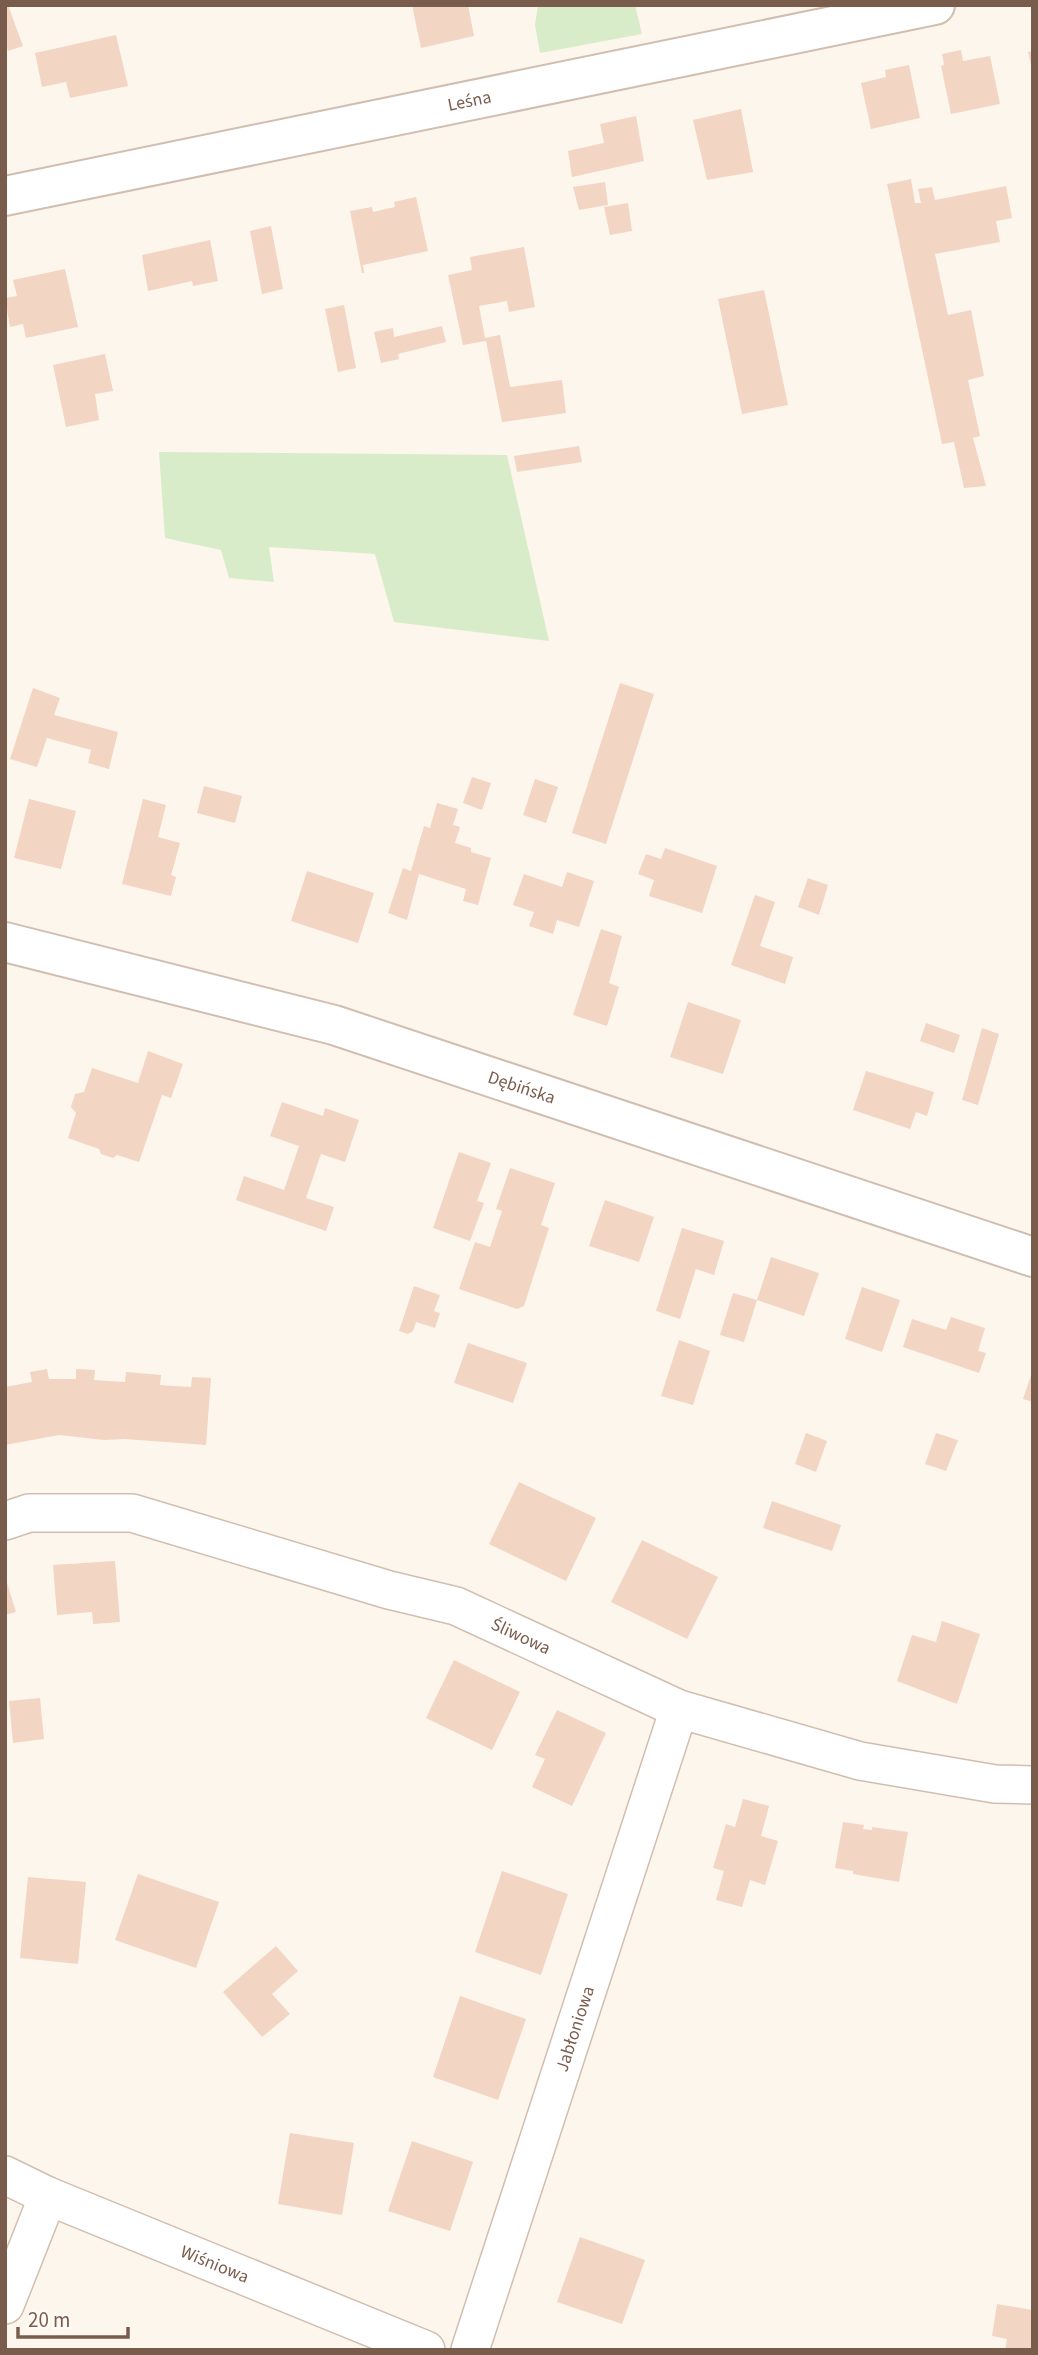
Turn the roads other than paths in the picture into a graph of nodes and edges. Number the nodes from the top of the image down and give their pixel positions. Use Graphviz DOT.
graph roads {
  1 [pos="935,5"];
  2 [pos="5,196"];
  3 [pos="5,942"];
  4 [pos="1033,1257"];
  5 [pos="5,1521"];
  6 [pos="680,1709"];
  7 [pos="1033,1785"];
  8 [pos="5,2175"];
  9 [pos="48,2196"];
  10 [pos="5,2305"];
  11 [pos="426,2350"];
  12 [pos="470,2350"];
  1 -- 2 [label="street, Leśna"];
  3 -- 4 [label="street, Dębińska"];
  5 -- 6 [label="street, Śliwowa"];
  6 -- 7 [label="street, Śliwowa"];
  6 -- 12 [label="street, Jabłoniowa"];
  8 -- 9 [label="street, Wiśniowa"];
  9 -- 10 [label="street"];
  9 -- 11 [label="street, Wiśniowa"];
}
